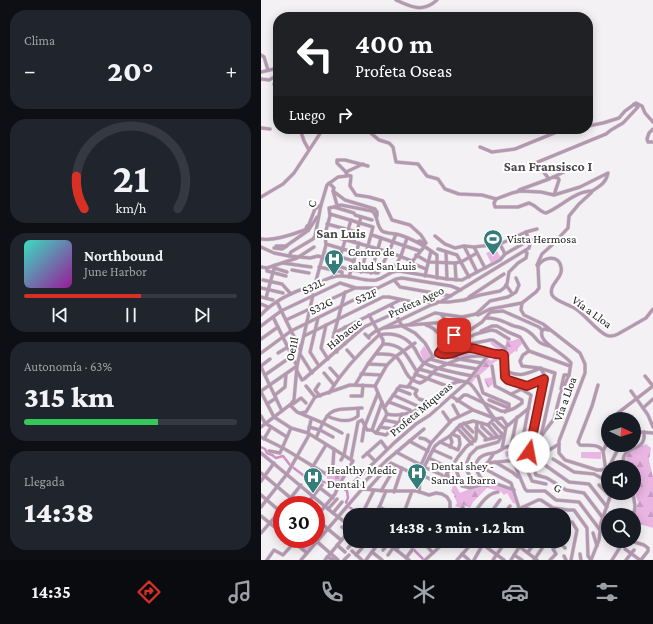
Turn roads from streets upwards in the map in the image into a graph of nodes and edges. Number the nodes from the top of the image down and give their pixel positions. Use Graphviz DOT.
graph roads {
  1 [pos="396,0"];
  2 [pos="437,0"];
  3 [pos="261,55"];
  4 [pos="268,70"];
  5 [pos="273,70"];
  6 [pos="261,72"];
  7 [pos="273,78"];
  8 [pos="261,79"];
  9 [pos="634,104"];
  10 [pos="653,122"];
  11 [pos="593,125"];
  12 [pos="261,128"];
  13 [pos="270,129"];
  14 [pos="653,129"];
  15 [pos="302,134"];
  16 [pos="320,134"];
  17 [pos="372,134"];
  18 [pos="552,134"];
  19 [pos="653,142"];
  20 [pos="480,147"];
  21 [pos="309,150"];
  22 [pos="363,164"];
  23 [pos="368,166"];
  24 [pos="564,172"];
  25 [pos="347,174"];
  26 [pos="553,177"];
  27 [pos="549,179"];
  28 [pos="329,183"];
  29 [pos="333,191"];
  30 [pos="592,191"];
  31 [pos="516,192"];
  32 [pos="554,195"];
  33 [pos="261,196"];
  34 [pos="496,199"];
  35 [pos="321,205"];
  36 [pos="336,206"];
  37 [pos="319,214"];
  38 [pos="330,214"];
  39 [pos="361,217"];
  40 [pos="351,220"];
  41 [pos="372,220"];
  42 [pos="378,222"];
  43 [pos="309,223"];
  44 [pos="359,223"];
  45 [pos="327,224"];
  46 [pos="537,228"];
  47 [pos="348,230"];
  48 [pos="306,232"];
  49 [pos="357,232"];
  50 [pos="526,232"];
  51 [pos="325,234"];
  52 [pos="396,234"];
  53 [pos="372,235"];
  54 [pos="435,236"];
  55 [pos="381,238"];
  56 [pos="407,238"];
  57 [pos="537,238"];
  58 [pos="261,239"];
  59 [pos="345,240"];
  60 [pos="393,241"];
  61 [pos="354,242"];
  62 [pos="417,242"];
  63 [pos="529,243"];
  64 [pos="326,244"];
  65 [pos="359,244"];
  66 [pos="499,244"];
  67 [pos="405,245"];
  68 [pos="368,246"];
  69 [pos="464,246"];
  70 [pos="261,247"];
  71 [pos="275,247"];
  72 [pos="314,247"];
  73 [pos="424,247"];
  74 [pos="474,247"];
  75 [pos="342,248"];
  76 [pos="378,249"];
  77 [pos="438,249"];
  78 [pos="525,250"];
  79 [pos="420,251"];
  80 [pos="431,251"];
  81 [pos="356,252"];
  82 [pos="389,252"];
  83 [pos="446,252"];
  84 [pos="477,253"];
  85 [pos="505,254"];
  86 [pos="416,255"];
  87 [pos="289,256"];
  88 [pos="401,256"];
  89 [pos="322,257"];
  90 [pos="340,257"];
  91 [pos="297,258"];
  92 [pos="470,258"];
  93 [pos="354,261"];
  94 [pos="411,262"];
  95 [pos="428,262"];
  96 [pos="461,262"];
  97 [pos="281,263"];
  98 [pos="437,263"];
  99 [pos="455,263"];
  100 [pos="338,264"];
  101 [pos="396,264"];
  102 [pos="446,264"];
  103 [pos="319,266"];
  104 [pos="538,266"];
  105 [pos="261,267"];
  106 [pos="275,267"];
  107 [pos="311,267"];
  108 [pos="267,268"];
  109 [pos="485,268"];
  110 [pos="291,270"];
  111 [pos="351,270"];
  112 [pos="426,270"];
  113 [pos="336,271"];
  114 [pos="493,271"];
  115 [pos="361,272"];
  116 [pos="390,272"];
  117 [pos="412,272"];
  118 [pos="477,272"];
  119 [pos="273,273"];
  120 [pos="309,273"];
  121 [pos="371,273"];
  122 [pos="504,274"];
  123 [pos="341,276"];
  124 [pos="426,276"];
  125 [pos="333,277"];
  126 [pos="349,277"];
  127 [pos="469,277"];
  128 [pos="437,278"];
  129 [pos="516,278"];
  130 [pos="447,279"];
  131 [pos="497,279"];
  132 [pos="263,280"];
  133 [pos="393,280"];
  134 [pos="456,280"];
  135 [pos="271,281"];
  136 [pos="341,282"];
  137 [pos="427,282"];
  138 [pos="315,284"];
  139 [pos="472,284"];
  140 [pos="506,285"];
  141 [pos="261,288"];
  142 [pos="356,288"];
  143 [pos="378,288"];
  144 [pos="269,290"];
  145 [pos="461,290"];
  146 [pos="345,292"];
  147 [pos="424,292"];
  148 [pos="476,292"];
  149 [pos="511,292"];
  150 [pos="283,293"];
  151 [pos="291,294"];
  152 [pos="313,295"];
  153 [pos="451,296"];
  154 [pos="261,297"];
  155 [pos="266,298"];
  156 [pos="402,300"];
  157 [pos="464,300"];
  158 [pos="275,301"];
  159 [pos="424,302"];
  160 [pos="441,302"];
  161 [pos="521,303"];
  162 [pos="261,304"];
  163 [pos="431,304"];
  164 [pos="391,305"];
  165 [pos="341,306"];
  166 [pos="268,307"];
  167 [pos="495,308"];
  168 [pos="310,309"];
  169 [pos="653,309"];
  170 [pos="281,311"];
  171 [pos="395,312"];
  172 [pos="491,312"];
  173 [pos="435,313"];
  174 [pos="441,314"];
  175 [pos="476,314"];
  176 [pos="261,315"];
  177 [pos="369,315"];
  178 [pos="273,317"];
  179 [pos="318,317"];
  180 [pos="487,318"];
  181 [pos="286,320"];
  182 [pos="338,320"];
  183 [pos="399,320"];
  184 [pos="356,322"];
  185 [pos="447,322"];
  186 [pos="307,323"];
  187 [pos="373,323"];
  188 [pos="326,325"];
  189 [pos="408,325"];
  190 [pos="420,325"];
  191 [pos="261,326"];
  192 [pos="402,326"];
  193 [pos="278,327"];
  194 [pos="461,327"];
  195 [pos="345,328"];
  196 [pos="383,328"];
  197 [pos="542,330"];
  198 [pos="291,331"];
  199 [pos="315,331"];
  200 [pos="550,331"];
  201 [pos="378,332"];
  202 [pos="334,333"];
  203 [pos="365,334"];
  204 [pos="476,334"];
  205 [pos="304,336"];
  206 [pos="353,336"];
  207 [pos="283,337"];
  208 [pos="368,337"];
  209 [pos="261,339"];
  210 [pos="509,339"];
  211 [pos="372,341"];
  212 [pos="345,344"];
  213 [pos="383,344"];
  214 [pos="414,344"];
  215 [pos="287,346"];
  216 [pos="445,346"];
  217 [pos="553,347"];
  218 [pos="300,349"];
  219 [pos="506,349"];
  220 [pos="347,350"];
  221 [pos="404,351"];
  222 [pos="529,351"];
  223 [pos="337,352"];
  224 [pos="490,352"];
  225 [pos="261,353"];
  226 [pos="278,353"];
  227 [pos="439,353"];
  228 [pos="300,354"];
  229 [pos="376,354"];
  230 [pos="444,355"];
  231 [pos="292,356"];
  232 [pos="395,357"];
  233 [pos="487,357"];
  234 [pos="354,358"];
  235 [pos="431,358"];
  236 [pos="270,359"];
  237 [pos="328,359"];
  238 [pos="459,359"];
  239 [pos="424,363"];
  240 [pos="482,363"];
  241 [pos="368,364"];
  242 [pos="448,364"];
  243 [pos="387,365"];
  244 [pos="297,366"];
  245 [pos="319,366"];
  246 [pos="491,366"];
  247 [pos="570,366"];
  248 [pos="330,368"];
  249 [pos="438,368"];
  250 [pos="541,368"];
  251 [pos="261,369"];
  252 [pos="477,369"];
  253 [pos="504,370"];
  254 [pos="297,371"];
  255 [pos="417,372"];
  256 [pos="312,373"];
  257 [pos="324,373"];
  258 [pos="432,373"];
  259 [pos="286,374"];
  260 [pos="361,374"];
  261 [pos="265,375"];
  262 [pos="381,375"];
  263 [pos="472,376"];
  264 [pos="478,376"];
  265 [pos="645,376"];
  266 [pos="339,378"];
  267 [pos="428,379"];
  268 [pos="544,379"];
  269 [pos="412,380"];
  270 [pos="462,381"];
  271 [pos="467,382"];
  272 [pos="319,384"];
  273 [pos="270,385"];
  274 [pos="334,385"];
  275 [pos="355,385"];
  276 [pos="363,385"];
  277 [pos="598,385"];
  278 [pos="306,386"];
  279 [pos="375,386"];
  280 [pos="409,386"];
  281 [pos="447,386"];
  282 [pos="527,386"];
  283 [pos="653,386"];
  284 [pos="397,389"];
  285 [pos="521,389"];
  286 [pos="631,391"];
  287 [pos="261,392"];
  288 [pos="378,393"];
  289 [pos="329,394"];
  290 [pos="410,394"];
  291 [pos="511,394"];
  292 [pos="393,395"];
  293 [pos="275,396"];
  294 [pos="320,396"];
  295 [pos="351,396"];
  296 [pos="451,396"];
  297 [pos="315,397"];
  298 [pos="401,398"];
  299 [pos="636,398"];
  300 [pos="653,399"];
  301 [pos="489,400"];
  302 [pos="457,401"];
  303 [pos="382,402"];
  304 [pos="389,402"];
  305 [pos="429,402"];
  306 [pos="306,403"];
  307 [pos="484,403"];
  308 [pos="267,404"];
  309 [pos="290,405"];
  310 [pos="398,405"];
  311 [pos="453,405"];
  312 [pos="384,408"];
  313 [pos="422,408"];
  314 [pos="509,408"];
  315 [pos="529,408"];
  316 [pos="643,408"];
  317 [pos="473,410"];
  318 [pos="282,411"];
  319 [pos="411,412"];
  320 [pos="443,412"];
  321 [pos="505,412"];
  322 [pos="619,412"];
  323 [pos="653,412"];
  324 [pos="301,413"];
  325 [pos="387,414"];
  326 [pos="402,414"];
  327 [pos="648,415"];
  328 [pos="261,416"];
  329 [pos="327,416"];
  330 [pos="459,416"];
  331 [pos="517,417"];
  332 [pos="274,418"];
  333 [pos="495,418"];
  334 [pos="311,420"];
  335 [pos="384,420"];
  336 [pos="450,422"];
  337 [pos="477,422"];
  338 [pos="265,423"];
  339 [pos="323,423"];
  340 [pos="399,423"];
  341 [pos="465,423"];
  342 [pos="482,423"];
  343 [pos="493,424"];
  344 [pos="460,425"];
  345 [pos="488,425"];
  346 [pos="507,425"];
  347 [pos="365,426"];
  348 [pos="261,427"];
  349 [pos="271,427"];
  350 [pos="309,427"];
  351 [pos="380,427"];
  352 [pos="653,427"];
  353 [pos="291,428"];
  354 [pos="457,428"];
  355 [pos="476,428"];
  356 [pos="393,429"];
  357 [pos="424,429"];
  358 [pos="505,429"];
  359 [pos="320,430"];
  360 [pos="372,430"];
  361 [pos="376,432"];
  362 [pos="473,432"];
  363 [pos="641,432"];
  364 [pos="645,432"];
  365 [pos="342,433"];
  366 [pos="653,433"];
  367 [pos="308,434"];
  368 [pos="348,435"];
  369 [pos="451,435"];
  370 [pos="503,435"];
  371 [pos="477,436"];
  372 [pos="541,436"];
  373 [pos="287,437"];
  374 [pos="333,437"];
  375 [pos="499,437"];
  376 [pos="262,438"];
  377 [pos="316,438"];
  378 [pos="420,438"];
  379 [pos="494,438"];
  380 [pos="480,439"];
  381 [pos="475,440"];
  382 [pos="362,441"];
  383 [pos="409,441"];
  384 [pos="440,442"];
  385 [pos="431,443"];
  386 [pos="472,444"];
  387 [pos="559,444"];
  388 [pos="326,445"];
  389 [pos="511,446"];
  390 [pos="450,447"];
  391 [pos="283,448"];
  392 [pos="502,448"];
  393 [pos="334,449"];
  394 [pos="387,449"];
  395 [pos="433,450"];
  396 [pos="601,450"];
  397 [pos="269,451"];
  398 [pos="427,451"];
  399 [pos="397,452"];
  400 [pos="529,452"];
  401 [pos="546,452"];
  402 [pos="603,452"];
  403 [pos="261,453"];
  404 [pos="352,453"];
  405 [pos="367,453"];
  406 [pos="494,453"];
  407 [pos="344,455"];
  408 [pos="296,457"];
  409 [pos="363,457"];
  410 [pos="429,458"];
  411 [pos="451,458"];
  412 [pos="522,458"];
  413 [pos="553,459"];
  414 [pos="341,460"];
  415 [pos="352,460"];
  416 [pos="513,460"];
  417 [pos="605,460"];
  418 [pos="623,460"];
  419 [pos="375,461"];
  420 [pos="495,462"];
  421 [pos="274,463"];
  422 [pos="487,463"];
  423 [pos="454,464"];
  424 [pos="313,466"];
  425 [pos="423,466"];
  426 [pos="447,467"];
  427 [pos="349,468"];
  428 [pos="402,468"];
  429 [pos="395,469"];
  430 [pos="601,469"];
  431 [pos="354,471"];
  432 [pos="447,473"];
  433 [pos="261,474"];
  434 [pos="287,474"];
  435 [pos="442,475"];
  436 [pos="265,476"];
  437 [pos="307,476"];
  438 [pos="421,476"];
  439 [pos="519,478"];
  440 [pos="601,478"];
  441 [pos="482,479"];
  442 [pos="261,481"];
  443 [pos="473,481"];
  444 [pos="354,482"];
  445 [pos="492,482"];
  446 [pos="451,484"];
  447 [pos="546,484"];
  448 [pos="301,485"];
  449 [pos="277,486"];
  450 [pos="349,486"];
  451 [pos="467,487"];
  452 [pos="361,488"];
  453 [pos="368,489"];
  454 [pos="374,490"];
  455 [pos="514,490"];
  456 [pos="381,491"];
  457 [pos="386,491"];
  458 [pos="394,492"];
  459 [pos="412,492"];
  460 [pos="419,492"];
  461 [pos="498,492"];
  462 [pos="261,495"];
  463 [pos="288,496"];
  464 [pos="293,496"];
  465 [pos="313,496"];
  466 [pos="337,499"];
  467 [pos="267,500"];
  468 [pos="500,500"];
  469 [pos="609,500"];
  470 [pos="333,501"];
  471 [pos="344,504"];
  472 [pos="273,505"];
  473 [pos="325,505"];
  474 [pos="328,507"];
  475 [pos="379,507"];
  476 [pos="607,507"];
  477 [pos="261,508"];
  478 [pos="365,508"];
  479 [pos="406,508"];
  480 [pos="450,508"];
  481 [pos="478,508"];
  482 [pos="494,508"];
  483 [pos="521,508"];
  484 [pos="553,508"];
  485 [pos="325,510"];
  486 [pos="571,510"];
  487 [pos="335,512"];
  488 [pos="601,515"];
  489 [pos="261,516"];
  490 [pos="337,517"];
  491 [pos="273,520"];
  492 [pos="343,521"];
  493 [pos="572,522"];
  494 [pos="270,523"];
  495 [pos="273,526"];
  496 [pos="601,526"];
  497 [pos="327,528"];
  498 [pos="600,530"];
  499 [pos="261,533"];
  500 [pos="593,533"];
  501 [pos="343,538"];
  502 [pos="341,540"];
  503 [pos="337,545"];
  504 [pos="641,545"];
  505 [pos="597,546"];
  506 [pos="290,548"];
  507 [pos="301,548"];
  508 [pos="310,548"];
  509 [pos="325,548"];
  510 [pos="362,548"];
  511 [pos="375,548"];
  512 [pos="429,548"];
  513 [pos="438,548"];
  514 [pos="468,548"];
  515 [pos="479,548"];
  516 [pos="489,548"];
  517 [pos="502,548"];
  518 [pos="519,548"];
  519 [pos="522,548"];
  520 [pos="531,548"];
  521 [pos="542,548"];
  522 [pos="554,548"];
  523 [pos="621,548"];
  524 [pos="395,549"];
  525 [pos="625,549"];
  526 [pos="412,550"];
  527 [pos="634,550"];
  528 [pos="352,551"];
  529 [pos="345,552"];
  530 [pos="372,552"];
  531 [pos="433,552"];
  532 [pos="528,552"];
  533 [pos="307,553"];
  534 [pos="331,553"];
  535 [pos="462,554"];
  536 [pos="580,554"];
  537 [pos="631,554"];
  538 [pos="349,555"];
  539 [pos="356,555"];
  540 [pos="388,555"];
  541 [pos="497,555"];
  542 [pos="514,555"];
  543 [pos="564,556"];
  544 [pos="406,558"];
  545 [pos="326,559"];
  546 [pos="426,559"];
  547 [pos="535,559"];
  548 [pos="267,560"];
  549 [pos="301,560"];
  550 [pos="334,560"];
  551 [pos="338,560"];
  552 [pos="344,560"];
  553 [pos="362,560"];
  554 [pos="366,560"];
  555 [pos="380,560"];
  556 [pos="399,560"];
  557 [pos="457,560"];
  558 [pos="469,560"];
  559 [pos="474,560"];
  560 [pos="493,560"];
  561 [pos="504,560"];
  562 [pos="511,560"];
  563 [pos="522,560"];
  564 [pos="550,560"];
  565 [pos="566,560"];
  566 [pos="571,560"];
  567 [pos="581,560"];
  568 [pos="591,560"];
  569 [pos="612,560"];
  570 [pos="626,560"];
  571 [pos="640,560"];
  1 -- 2 [label="street"];
  3 -- 4 [label="street"];
  4 -- 5 [label="street"];
  4 -- 6 [label="street"];
  7 -- 8 [label="street"];
  9 -- 10 [label="street"];
  9 -- 11 [label="street"];
  9 -- 27 [label="street"];
  12 -- 13 [label="street"];
  14 -- 19 [label="street"];
  15 -- 21 [label="street"];
  16 -- 21 [label="street"];
  17 -- 34 [label="street"];
  18 -- 20 [label="street"];
  21 -- 33 [label="street"];
  22 -- 23 [label="street"];
  22 -- 25 [label="street"];
  22 -- 25 [label="street"];
  24 -- 26 [label="street"];
  25 -- 28 [label="street"];
  25 -- 62 [label="street"];
  26 -- 27 [label="street"];
  26 -- 32 [label="street"];
  27 -- 31 [label="street"];
  28 -- 29 [label="street"];
  28 -- 35 [label="street, C"];
  29 -- 36 [label="street"];
  29 -- 42 [label="street"];
  30 -- 32 [label="street"];
  30 -- 34 [label="street"];
  30 -- 104 [label="street"];
  31 -- 32 [label="street"];
  31 -- 34 [label="street"];
  35 -- 37 [label="street, C"];
  35 -- 43 [label="street"];
  36 -- 38 [label="street"];
  36 -- 39 [label="street"];
  36 -- 42 [label="street"];
  37 -- 48 [label="street"];
  37 -- 87 [label="street, C"];
  38 -- 40 [label="street"];
  38 -- 45 [label="street"];
  39 -- 41 [label="street"];
  39 -- 44 [label="street"];
  40 -- 44 [label="street"];
  40 -- 47 [label="street"];
  42 -- 52 [label="street"];
  43 -- 48 [label="street"];
  43 -- 58 [label="street"];
  44 -- 49 [label="street"];
  44 -- 53 [label="street"];
  45 -- 47 [label="street"];
  45 -- 51 [label="street"];
  46 -- 50 [label="street"];
  47 -- 49 [label="street"];
  47 -- 59 [label="street"];
  48 -- 71 [label="street"];
  49 -- 61 [label="street"];
  50 -- 63 [label="street"];
  50 -- 66 [label="street"];
  51 -- 59 [label="street"];
  51 -- 64 [label="street"];
  52 -- 56 [label="street"];
  52 -- 60 [label="street"];
  53 -- 55 [label="street"];
  53 -- 68 [label="street"];
  54 -- 69 [label="street"];
  55 -- 60 [label="street"];
  55 -- 76 [label="street"];
  56 -- 62 [label="street"];
  56 -- 67 [label="street"];
  57 -- 63 [label="street"];
  59 -- 61 [label="street"];
  59 -- 75 [label="street"];
  60 -- 67 [label="street"];
  60 -- 82 [label="street"];
  61 -- 65 [label="street"];
  62 -- 73 [label="street"];
  63 -- 78 [label="street, Profeta Ageo"];
  63 -- 85 [label="street"];
  64 -- 75 [label="street"];
  64 -- 89 [label="street"];
  65 -- 68 [label="street"];
  65 -- 81 [label="street"];
  66 -- 74 [label="street"];
  66 -- 85 [label="street"];
  67 -- 79 [label="street"];
  67 -- 88 [label="street"];
  68 -- 76 [label="street"];
  68 -- 115 [label="street"];
  69 -- 74 [label="street"];
  69 -- 92 [label="street"];
  70 -- 87 [label="street"];
  72 -- 91 [label="street"];
  73 -- 79 [label="street"];
  73 -- 80 [label="street"];
  74 -- 84 [label="street"];
  75 -- 81 [label="street"];
  75 -- 90 [label="street"];
  76 -- 82 [label="street"];
  76 -- 121 [label="street"];
  77 -- 83 [label="street"];
  78 -- 114 [label="street, Profeta Ageo"];
  78 -- 140 [label="street"];
  79 -- 86 [label="street"];
  80 -- 95 [label="street"];
  80 -- 98 [label="street"];
  81 -- 93 [label="street"];
  82 -- 88 [label="street"];
  82 -- 121 [label="street"];
  83 -- 96 [label="street"];
  83 -- 102 [label="street"];
  84 -- 92 [label="street"];
  84 -- 109 [label="street"];
  85 -- 109 [label="street"];
  86 -- 94 [label="street"];
  86 -- 95 [label="street"];
  87 -- 91 [label="street"];
  88 -- 94 [label="street"];
  88 -- 101 [label="street"];
  89 -- 91 [label="street"];
  89 -- 100 [label="street"];
  89 -- 103 [label="street"];
  90 -- 93 [label="street"];
  90 -- 100 [label="street"];
  91 -- 97 [label="street"];
  92 -- 96 [label="street"];
  92 -- 118 [label="street"];
  93 -- 111 [label="street"];
  94 -- 112 [label="street"];
  94 -- 117 [label="street"];
  95 -- 98 [label="street"];
  95 -- 112 [label="street"];
  96 -- 99 [label="street"];
  96 -- 127 [label="street"];
  97 -- 106 [label="street"];
  97 -- 107 [label="street"];
  98 -- 102 [label="street"];
  98 -- 128 [label="street"];
  99 -- 102 [label="street"];
  99 -- 134 [label="street"];
  100 -- 111 [label="street"];
  100 -- 113 [label="street"];
  101 -- 116 [label="street"];
  101 -- 117 [label="street"];
  102 -- 130 [label="street"];
  103 -- 113 [label="street"];
  103 -- 138 [label="street"];
  104 -- 161 [label="street"];
  104 -- 169 [label="street, Vía a Lloa"];
  105 -- 108 [label="street"];
  106 -- 108 [label="street"];
  106 -- 119 [label="street"];
  106 -- 119 [label="street"];
  108 -- 119 [label="street"];
  109 -- 118 [label="street"];
  110 -- 120 [label="street"];
  111 -- 115 [label="street"];
  111 -- 126 [label="street"];
  112 -- 124 [label="street"];
  113 -- 123 [label="street"];
  113 -- 125 [label="street"];
  114 -- 131 [label="street"];
  114 -- 139 [label="street, Profeta Ageo"];
  115 -- 121 [label="street"];
  116 -- 117 [label="street"];
  116 -- 126 [label="street"];
  116 -- 133 [label="street"];
  117 -- 124 [label="street"];
  118 -- 127 [label="street"];
  119 -- 135 [label="street"];
  122 -- 131 [label="street"];
  123 -- 125 [label="street"];
  123 -- 126 [label="street"];
  123 -- 136 [label="street"];
  124 -- 128 [label="street"];
  124 -- 137 [label="street"];
  125 -- 138 [label="street"];
  127 -- 134 [label="street"];
  128 -- 130 [label="street"];
  129 -- 175 [label="street"];
  130 -- 134 [label="street"];
  131 -- 148 [label="street"];
  132 -- 135 [label="street"];
  133 -- 137 [label="street"];
  133 -- 143 [label="street, S32G"];
  133 -- 147 [label="street"];
  135 -- 144 [label="street"];
  135 -- 151 [label="street"];
  136 -- 142 [label="street, S32L"];
  136 -- 152 [label="street, S32L"];
  137 -- 145 [label="street"];
  137 -- 147 [label="street"];
  138 -- 151 [label="street"];
  139 -- 145 [label="street, Profeta Ageo"];
  139 -- 148 [label="street"];
  140 -- 149 [label="street"];
  140 -- 157 [label="street"];
  141 -- 144 [label="street"];
  142 -- 143 [label="street, S32L"];
  142 -- 146 [label="street"];
  143 -- 165 [label="street, S32G"];
  144 -- 150 [label="street"];
  144 -- 155 [label="street"];
  145 -- 153 [label="street, Profeta Ageo"];
  146 -- 165 [label="street"];
  146 -- 168 [label="street"];
  147 -- 153 [label="street"];
  148 -- 157 [label="street"];
  151 -- 158 [label="street"];
  152 -- 168 [label="street, Oe11l"];
  152 -- 170 [label="street, S32L"];
  153 -- 160 [label="street, Profeta Ageo"];
  154 -- 155 [label="street"];
  155 -- 158 [label="street"];
  156 -- 159 [label="street, S32F"];
  156 -- 164 [label="street"];
  156 -- 182 [label="street, S32F"];
  157 -- 160 [label="street"];
  158 -- 166 [label="street"];
  158 -- 170 [label="street"];
  159 -- 160 [label="street, S32F"];
  159 -- 171 [label="street, Habacuc"];
  160 -- 163 [label="street, Profeta Ageo"];
  161 -- 167 [label="street"];
  161 -- 200 [label="street, Via a Lloa"];
  162 -- 166 [label="street"];
  163 -- 173 [label="street"];
  163 -- 183 [label="street, Profeta Ageo"];
  164 -- 171 [label="street"];
  164 -- 177 [label="street"];
  165 -- 179 [label="street, S32G"];
  165 -- 182 [label="street"];
  166 -- 176 [label="street"];
  167 -- 172 [label="street"];
  167 -- 175 [label="street"];
  168 -- 181 [label="street"];
  168 -- 186 [label="street, Oe11l"];
  170 -- 178 [label="street, S32L"];
  170 -- 181 [label="street"];
  171 -- 183 [label="street"];
  171 -- 187 [label="street, Habacuc"];
  172 -- 180 [label="street"];
  172 -- 197 [label="street"];
  173 -- 174 [label="street"];
  173 -- 189 [label="street"];
  174 -- 175 [label="street"];
  174 -- 185 [label="street"];
  177 -- 184 [label="street"];
  177 -- 187 [label="street"];
  178 -- 191 [label="street, S32L"];
  178 -- 193 [label="street"];
  179 -- 186 [label="street, S32G"];
  179 -- 199 [label="street"];
  180 -- 194 [label="street"];
  180 -- 217 [label="street"];
  181 -- 198 [label="street"];
  182 -- 188 [label="street, S32F"];
  182 -- 202 [label="street"];
  183 -- 192 [label="street"];
  183 -- 196 [label="street, Profeta Ageo"];
  184 -- 195 [label="street"];
  184 -- 206 [label="street"];
  185 -- 190 [label="street"];
  185 -- 216 [label="street"];
  186 -- 198 [label="street, S32G"];
  186 -- 205 [label="street, Oe11l"];
  187 -- 201 [label="street"];
  187 -- 206 [label="street, Habacuc"];
  188 -- 199 [label="street, S32F"];
  188 -- 237 [label="street"];
  189 -- 190 [label="street"];
  189 -- 192 [label="street"];
  190 -- 216 [label="street"];
  192 -- 196 [label="street"];
  192 -- 235 [label="street"];
  193 -- 207 [label="street"];
  193 -- 209 [label="street"];
  195 -- 202 [label="street"];
  195 -- 212 [label="street"];
  196 -- 201 [label="street, Profeta Ageo"];
  197 -- 200 [label="street"];
  197 -- 217 [label="street"];
  198 -- 207 [label="street, S32G"];
  198 -- 218 [label="street"];
  199 -- 205 [label="street, S32F"];
  199 -- 245 [label="street"];
  200 -- 387 [label="street, Via a Lloa"];
  201 -- 208 [label="street"];
  201 -- 211 [label="street, Profeta Ageo"];
  201 -- 213 [label="street"];
  201 -- 214 [label="street"];
  202 -- 223 [label="street"];
  203 -- 208 [label="street"];
  204 -- 210 [label="street"];
  204 -- 216 [label="street"];
  204 -- 222 [label="street"];
  205 -- 218 [label="street, Oe11l"];
  206 -- 212 [label="street, Habacuc"];
  207 -- 215 [label="street"];
  207 -- 225 [label="street, S32G"];
  208 -- 211 [label="street"];
  211 -- 234 [label="street, Profeta Ageo"];
  212 -- 223 [label="street, Habacuc"];
  213 -- 221 [label="street"];
  213 -- 229 [label="street"];
  214 -- 221 [label="street"];
  214 -- 239 [label="street"];
  215 -- 226 [label="street"];
  215 -- 231 [label="street"];
  216 -- 219 [label="street"];
  216 -- 227 [label="street"];
  217 -- 247 [label="street"];
  218 -- 228 [label="street, Oe11l"];
  220 -- 234 [label="street"];
  221 -- 232 [label="street"];
  221 -- 255 [label="street"];
  222 -- 247 [label="street"];
  222 -- 250 [label="street"];
  223 -- 237 [label="street, Habacuc"];
  224 -- 230 [label="street"];
  224 -- 233 [label="street, Profeta Miqueas"];
  224 -- 253 [label="street"];
  227 -- 230 [label="street"];
  227 -- 235 [label="street"];
  228 -- 244 [label="street, Oe11l"];
  228 -- 256 [label="street"];
  229 -- 232 [label="street"];
  229 -- 241 [label="street"];
  230 -- 238 [label="street"];
  231 -- 244 [label="street"];
  231 -- 261 [label="street"];
  232 -- 243 [label="street"];
  232 -- 269 [label="street"];
  233 -- 238 [label="street"];
  233 -- 240 [label="street, Profeta Miqueas"];
  234 -- 266 [label="street, Profeta Ageo"];
  235 -- 239 [label="street"];
  235 -- 242 [label="street"];
  236 -- 251 [label="street"];
  237 -- 245 [label="street, Habacuc"];
  238 -- 240 [label="street"];
  238 -- 242 [label="street"];
  239 -- 249 [label="street"];
  239 -- 255 [label="street"];
  240 -- 252 [label="street, Profeta Miqueas"];
  241 -- 243 [label="street"];
  241 -- 260 [label="street"];
  242 -- 249 [label="street"];
  242 -- 252 [label="street"];
  243 -- 262 [label="street"];
  244 -- 254 [label="street, Oe11l"];
  244 -- 259 [label="street"];
  245 -- 256 [label="street, Habacuc"];
  246 -- 291 [label="street"];
  247 -- 372 [label="street"];
  248 -- 266 [label="street"];
  249 -- 258 [label="street"];
  249 -- 263 [label="street"];
  250 -- 253 [label="street"];
  250 -- 268 [label="street"];
  250 -- 372 [label="street"];
  251 -- 261 [label="street"];
  252 -- 263 [label="street, Profeta Miqueas"];
  253 -- 282 [label="street"];
  254 -- 256 [label="street, Habacuc"];
  254 -- 309 [label="street, Oe11l"];
  255 -- 258 [label="street"];
  255 -- 267 [label="street"];
  255 -- 269 [label="street"];
  257 -- 274 [label="street"];
  258 -- 267 [label="street"];
  258 -- 270 [label="street"];
  259 -- 273 [label="street"];
  259 -- 293 [label="street"];
  260 -- 262 [label="street"];
  260 -- 275 [label="street"];
  261 -- 273 [label="street"];
  262 -- 279 [label="street"];
  263 -- 271 [label="street, Profeta Miqueas"];
  264 -- 314 [label="street"];
  265 -- 283 [label="street"];
  266 -- 274 [label="street, Profeta Ageo"];
  267 -- 269 [label="street"];
  267 -- 281 [label="street"];
  268 -- 282 [label="street"];
  268 -- 400 [label="street"];
  269 -- 280 [label="street"];
  270 -- 271 [label="street"];
  270 -- 281 [label="street"];
  271 -- 296 [label="street, Profeta Miqueas"];
  271 -- 307 [label="street"];
  272 -- 294 [label="street"];
  273 -- 287 [label="street"];
  273 -- 293 [label="street"];
  274 -- 289 [label="street, Profeta Ageo"];
  275 -- 276 [label="street"];
  275 -- 289 [label="street"];
  276 -- 279 [label="street"];
  276 -- 295 [label="street"];
  277 -- 396 [label="street"];
  278 -- 297 [label="street"];
  279 -- 288 [label="street"];
  280 -- 284 [label="street"];
  280 -- 305 [label="street"];
  281 -- 305 [label="street"];
  282 -- 285 [label="street"];
  283 -- 299 [label="street"];
  284 -- 290 [label="street"];
  284 -- 292 [label="street"];
  285 -- 291 [label="street"];
  285 -- 315 [label="street"];
  286 -- 299 [label="street"];
  287 -- 308 [label="street"];
  288 -- 303 [label="street"];
  288 -- 347 [label="street"];
  289 -- 294 [label="street"];
  291 -- 321 [label="street"];
  292 -- 298 [label="street"];
  292 -- 304 [label="street"];
  293 -- 308 [label="street"];
  293 -- 318 [label="street"];
  294 -- 297 [label="street"];
  296 -- 302 [label="street"];
  296 -- 394 [label="street, Profeta Miqueas"];
  297 -- 324 [label="street"];
  298 -- 310 [label="street"];
  298 -- 313 [label="street"];
  299 -- 316 [label="street"];
  299 -- 322 [label="street"];
  300 -- 316 [label="street"];
  301 -- 314 [label="street"];
  302 -- 307 [label="street"];
  302 -- 317 [label="street"];
  303 -- 312 [label="street"];
  303 -- 360 [label="street"];
  304 -- 310 [label="street"];
  304 -- 312 [label="street"];
  305 -- 313 [label="street"];
  306 -- 309 [label="street"];
  307 -- 321 [label="street"];
  307 -- 333 [label="street"];
  308 -- 332 [label="street"];
  309 -- 318 [label="street"];
  309 -- 324 [label="street"];
  310 -- 319 [label="street"];
  311 -- 330 [label="street"];
  312 -- 325 [label="street"];
  313 -- 319 [label="street"];
  314 -- 321 [label="street"];
  315 -- 331 [label="street"];
  315 -- 389 [label="street"];
  316 -- 327 [label="street"];
  317 -- 330 [label="street"];
  317 -- 333 [label="street"];
  318 -- 332 [label="street"];
  319 -- 326 [label="street"];
  320 -- 336 [label="street"];
  323 -- 327 [label="street"];
  324 -- 339 [label="street"];
  325 -- 326 [label="street"];
  325 -- 335 [label="street"];
  326 -- 340 [label="street"];
  327 -- 352 [label="street"];
  328 -- 338 [label="street"];
  329 -- 329 [label="street"];
  329 -- 339 [label="street"];
  330 -- 336 [label="street"];
  331 -- 346 [label="street"];
  331 -- 389 [label="street"];
  332 -- 338 [label="street"];
  332 -- 353 [label="street"];
  333 -- 345 [label="street"];
  333 -- 346 [label="street"];
  333 -- 358 [label="street"];
  334 -- 350 [label="street"];
  335 -- 340 [label="street"];
  335 -- 351 [label="street"];
  336 -- 385 [label="street"];
  337 -- 341 [label="street"];
  337 -- 342 [label="street"];
  337 -- 355 [label="street"];
  338 -- 348 [label="street"];
  338 -- 349 [label="street"];
  339 -- 359 [label="street"];
  339 -- 365 [label="street"];
  340 -- 356 [label="street"];
  341 -- 344 [label="street"];
  341 -- 362 [label="street"];
  342 -- 345 [label="street"];
  342 -- 379 [label="street"];
  343 -- 370 [label="street"];
  344 -- 354 [label="street"];
  344 -- 381 [label="street"];
  345 -- 375 [label="street"];
  346 -- 358 [label="street"];
  347 -- 360 [label="street"];
  347 -- 382 [label="street"];
  347 -- 404 [label="street"];
  349 -- 373 [label="street"];
  349 -- 376 [label="street"];
  350 -- 359 [label="street"];
  350 -- 367 [label="street"];
  351 -- 356 [label="street"];
  351 -- 361 [label="street"];
  352 -- 364 [label="street"];
  353 -- 367 [label="street"];
  353 -- 373 [label="street"];
  354 -- 369 [label="street"];
  354 -- 386 [label="street"];
  355 -- 371 [label="street"];
  355 -- 379 [label="street"];
  356 -- 361 [label="street"];
  357 -- 383 [label="street"];
  358 -- 370 [label="street"];
  359 -- 374 [label="street"];
  359 -- 377 [label="street"];
  360 -- 361 [label="street"];
  363 -- 364 [label="street"];
  364 -- 366 [label="street"];
  364 -- 418 [label="street"];
  367 -- 377 [label="street"];
  367 -- 408 [label="street"];
  368 -- 407 [label="street"];
  369 -- 384 [label="street"];
  369 -- 390 [label="street"];
  369 -- 390 [label="street"];
  370 -- 375 [label="street"];
  370 -- 392 [label="street"];
  370 -- 443 [label="street"];
  371 -- 380 [label="street"];
  371 -- 381 [label="street"];
  372 -- 400 [label="street"];
  372 -- 476 [label="street"];
  373 -- 391 [label="street"];
  375 -- 379 [label="street"];
  376 -- 391 [label="street"];
  377 -- 388 [label="street"];
  378 -- 385 [label="street"];
  381 -- 386 [label="street"];
  383 -- 398 [label="street"];
  383 -- 399 [label="street"];
  384 -- 390 [label="street"];
  384 -- 395 [label="street"];
  385 -- 398 [label="street"];
  386 -- 423 [label="street"];
  387 -- 401 [label="street"];
  387 -- 430 [label="street"];
  388 -- 393 [label="street"];
  388 -- 424 [label="street"];
  389 -- 392 [label="street"];
  391 -- 397 [label="street"];
  391 -- 408 [label="street"];
  392 -- 406 [label="street"];
  393 -- 407 [label="street"];
  393 -- 424 [label="street"];
  394 -- 405 [label="street"];
  394 -- 419 [label="street, Profeta Miqueas"];
  395 -- 410 [label="street"];
  395 -- 411 [label="street"];
  398 -- 425 [label="street"];
  399 -- 425 [label="street"];
  399 -- 452 [label="street"];
  400 -- 412 [label="street"];
  400 -- 488 [label="street"];
  402 -- 417 [label="street"];
  403 -- 421 [label="street"];
  404 -- 407 [label="street"];
  404 -- 415 [label="street"];
  405 -- 409 [label="street"];
  405 -- 419 [label="street"];
  406 -- 422 [label="street"];
  406 -- 441 [label="street"];
  407 -- 414 [label="street"];
  407 -- 415 [label="street"];
  408 -- 424 [label="street"];
  408 -- 434 [label="street"];
  410 -- 425 [label="street"];
  410 -- 426 [label="street"];
  412 -- 416 [label="street"];
  412 -- 447 [label="street"];
  413 -- 440 [label="street"];
  415 -- 427 [label="street"];
  416 -- 420 [label="street"];
  416 -- 439 [label="street, G"];
  419 -- 444 [label="street, Profeta Miqueas"];
  420 -- 422 [label="street"];
  420 -- 439 [label="street"];
  421 -- 434 [label="street"];
  421 -- 436 [label="street"];
  422 -- 455 [label="street"];
  423 -- 432 [label="street"];
  423 -- 451 [label="street"];
  424 -- 437 [label="street"];
  425 -- 435 [label="street"];
  425 -- 438 [label="street"];
  427 -- 431 [label="street"];
  427 -- 470 [label="street"];
  428 -- 438 [label="street"];
  428 -- 453 [label="street"];
  428 -- 458 [label="street"];
  429 -- 456 [label="street"];
  432 -- 438 [label="street"];
  432 -- 446 [label="street"];
  433 -- 436 [label="street"];
  434 -- 448 [label="street"];
  434 -- 449 [label="street"];
  436 -- 442 [label="street"];
  436 -- 449 [label="street"];
  438 -- 460 [label="street"];
  439 -- 498 [label="street, G"];
  441 -- 443 [label="street"];
  441 -- 445 [label="street"];
  443 -- 451 [label="street"];
  444 -- 450 [label="street, Profeta Miqueas"];
  444 -- 452 [label="street"];
  445 -- 451 [label="street"];
  445 -- 455 [label="street"];
  448 -- 464 [label="street"];
  448 -- 465 [label="street"];
  449 -- 463 [label="street"];
  449 -- 467 [label="street"];
  452 -- 453 [label="street"];
  452 -- 471 [label="street"];
  453 -- 454 [label="street"];
  454 -- 456 [label="street"];
  454 -- 478 [label="street"];
  455 -- 483 [label="street"];
  456 -- 457 [label="street"];
  457 -- 458 [label="street"];
  457 -- 475 [label="street"];
  458 -- 459 [label="street"];
  459 -- 460 [label="street"];
  459 -- 479 [label="street"];
  460 -- 480 [label="street"];
  461 -- 481 [label="street"];
  462 -- 467 [label="street"];
  465 -- 470 [label="street"];
  466 -- 470 [label="street"];
  467 -- 472 [label="street"];
  467 -- 477 [label="street"];
  468 -- 482 [label="street"];
  469 -- 476 [label="street"];
  470 -- 474 [label="street"];
  470 -- 474 [label="street"];
  471 -- 487 [label="street"];
  471 -- 490 [label="street"];
  473 -- 474 [label="street"];
  474 -- 485 [label="street"];
  474 -- 487 [label="street"];
  483 -- 484 [label="street"];
  486 -- 568 [label="street"];
  487 -- 490 [label="street"];
  489 -- 494 [label="street"];
  490 -- 492 [label="street"];
  490 -- 497 [label="street"];
  491 -- 494 [label="street"];
  493 -- 566 [label="street"];
  494 -- 495 [label="street"];
  494 -- 499 [label="street"];
  496 -- 498 [label="street"];
  497 -- 502 [label="street"];
  498 -- 505 [label="street"];
  500 -- 505 [label="street"];
  501 -- 502 [label="street"];
  502 -- 503 [label="street"];
  503 -- 529 [label="street"];
  503 -- 534 [label="street"];
  504 -- 571 [label="street"];
  505 -- 568 [label="street"];
  506 -- 548 [label="street"];
  507 -- 533 [label="street"];
  508 -- 533 [label="street"];
  509 -- 534 [label="street"];
  510 -- 539 [label="street"];
  511 -- 530 [label="street"];
  512 -- 531 [label="street"];
  513 -- 531 [label="street"];
  514 -- 535 [label="street"];
  515 -- 559 [label="street"];
  516 -- 541 [label="street"];
  517 -- 541 [label="street"];
  518 -- 542 [label="street"];
  519 -- 532 [label="street"];
  520 -- 532 [label="street"];
  521 -- 547 [label="street"];
  522 -- 564 [label="street"];
  523 -- 569 [label="street"];
  524 -- 540 [label="street"];
  524 -- 544 [label="street"];
  525 -- 537 [label="street"];
  526 -- 544 [label="street"];
  527 -- 537 [label="street"];
  528 -- 539 [label="street"];
  530 -- 554 [label="street"];
  530 -- 555 [label="street"];
  531 -- 546 [label="street"];
  532 -- 547 [label="street"];
  533 -- 549 [label="street"];
  534 -- 545 [label="street"];
  534 -- 551 [label="street"];
  535 -- 557 [label="street"];
  535 -- 558 [label="street"];
  536 -- 567 [label="street"];
  537 -- 570 [label="street"];
  537 -- 571 [label="street"];
  538 -- 552 [label="street"];
  539 -- 553 [label="street"];
  541 -- 560 [label="street"];
  541 -- 561 [label="street"];
  542 -- 562 [label="street"];
  542 -- 563 [label="street"];
  543 -- 565 [label="street"];
  544 -- 556 [label="street"];
  545 -- 550 [label="street"];
}
